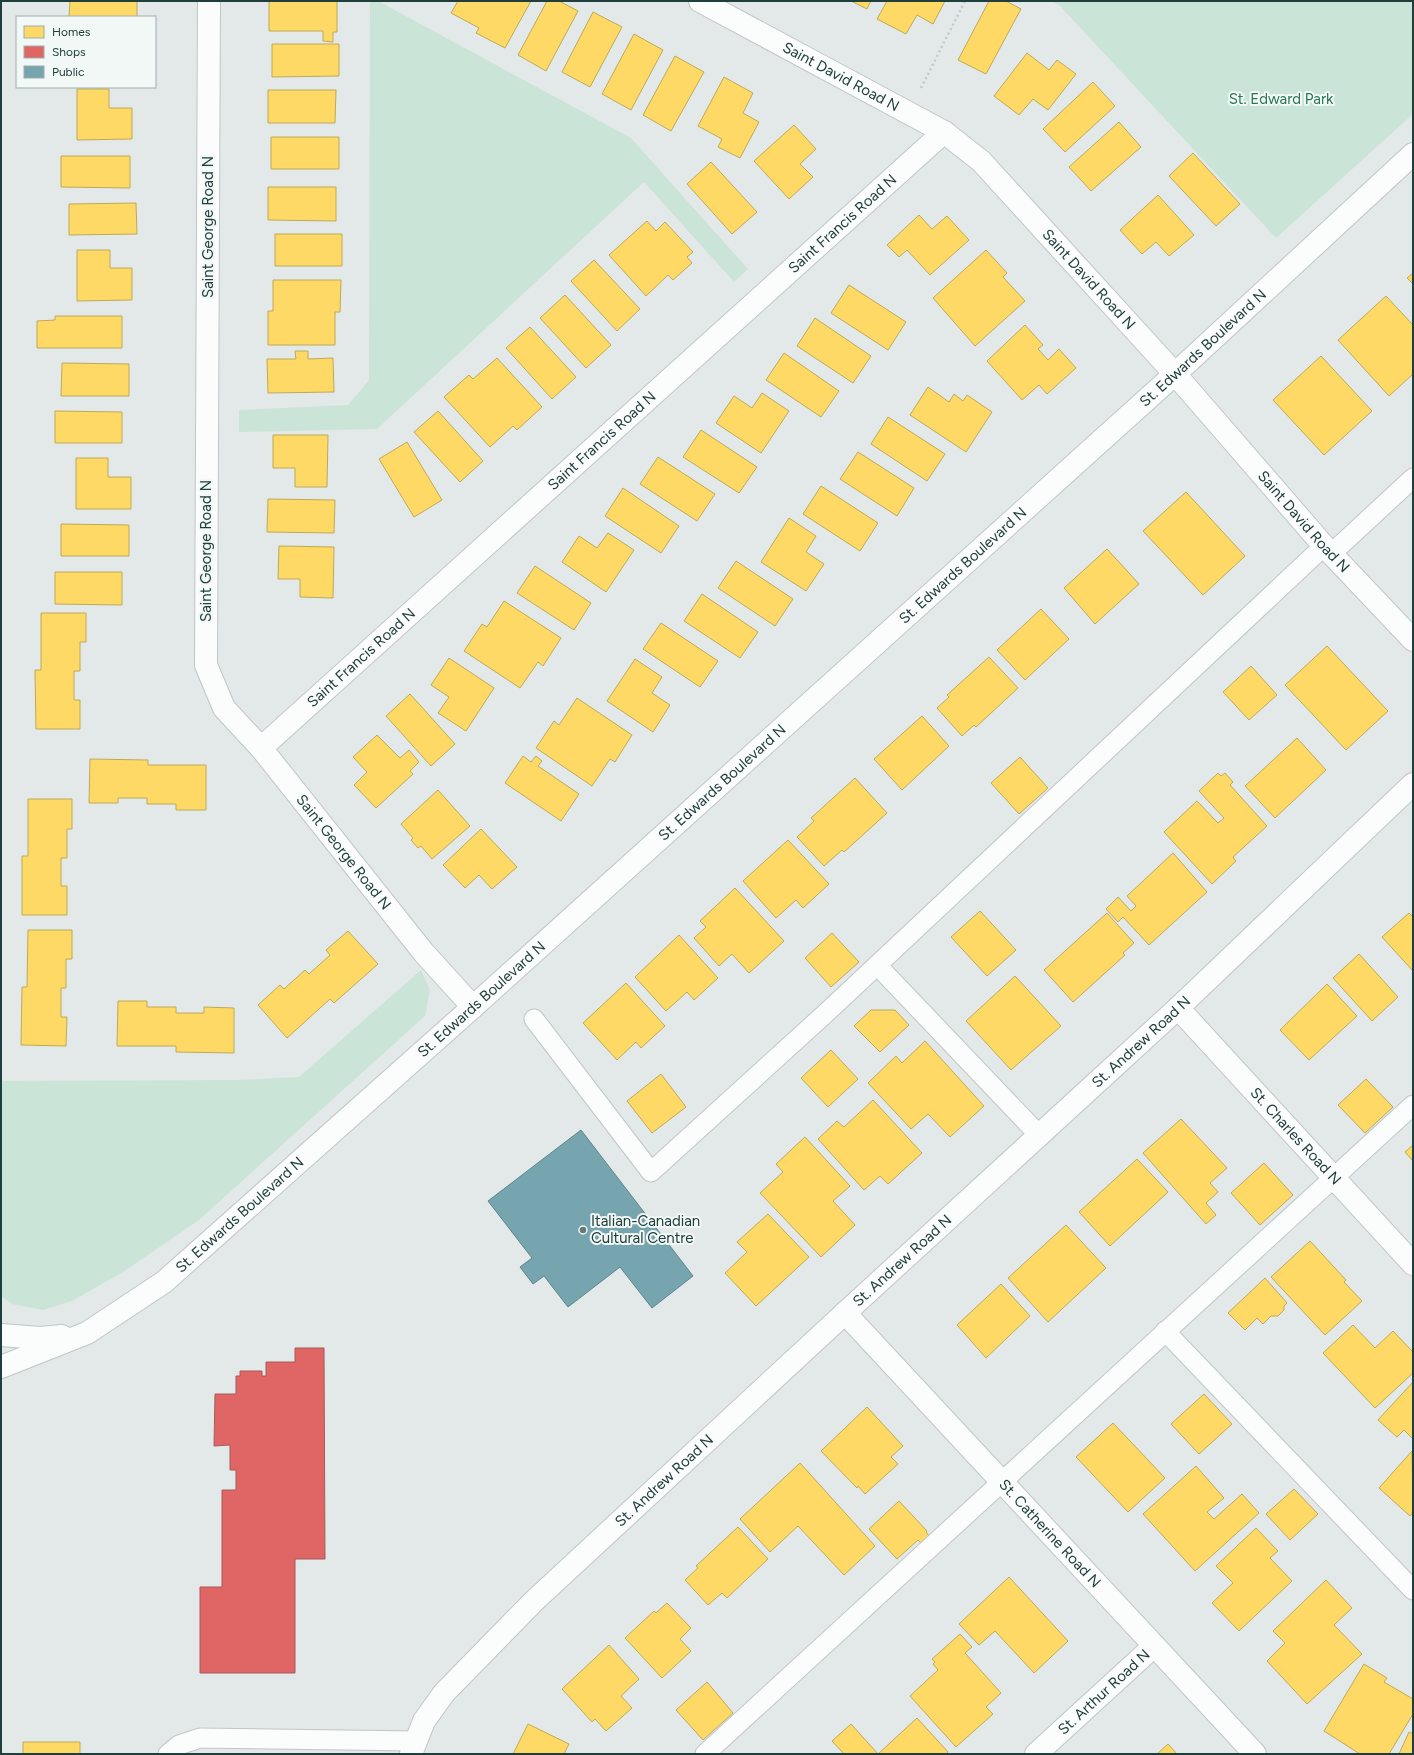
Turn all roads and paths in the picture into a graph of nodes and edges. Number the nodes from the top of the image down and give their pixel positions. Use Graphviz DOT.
graph roads {
  1 [pos="209,1"];
  2 [pos="700,1"];
  3 [pos="965,1"];
  4 [pos="909,113"];
  5 [pos="944,132"];
  6 [pos="1413,154"];
  7 [pos="1175,374"];
  8 [pos="1413,478"];
  9 [pos="1328,549"];
  10 [pos="1413,640"];
  11 [pos="261,748"];
  12 [pos="1413,784"];
  13 [pos="877,965"];
  14 [pos="473,1007"];
  15 [pos="1178,1008"];
  16 [pos="534,1019"];
  17 [pos="1413,1105"];
  18 [pos="1039,1135"];
  19 [pos="1334,1178"];
  20 [pos="1413,1264"];
  21 [pos="845,1313"];
  22 [pos="1165,1331"];
  23 [pos="87,1333"];
  24 [pos="1,1336"];
  25 [pos="1,1367"];
  26 [pos="1001,1481"];
  27 [pos="1413,1590"];
  28 [pos="1154,1646"];
  29 [pos="414,1747"];
  30 [pos="168,1754"];
  31 [pos="705,1754"];
  32 [pos="1036,1754"];
  33 [pos="1255,1754"];
  1 -- 11 [label="street, Saint George Road N"];
  2 -- 4 [label="street, Saint David Road N"];
  3 -- 4 [label="path"];
  4 -- 5 [label="street, Saint David Road N"];
  5 -- 7 [label="street, Saint David Road N"];
  5 -- 11 [label="street, Saint Francis Road N"];
  6 -- 7 [label="street, St. Edwards Boulevard N"];
  7 -- 9 [label="street, Saint David Road N"];
  7 -- 14 [label="street, St. Edwards Boulevard N"];
  8 -- 9 [label="lane"];
  9 -- 10 [label="street, Saint David Road N"];
  9 -- 13 [label="lane"];
  11 -- 14 [label="street, Saint George Road N"];
  12 -- 15 [label="street, St. Andrew Road N"];
  13 -- 16 [label="lane"];
  13 -- 18 [label="lane"];
  14 -- 23 [label="street, St. Edwards Boulevard N"];
  15 -- 18 [label="street, St. Andrew Road N"];
  15 -- 19 [label="street, St. Charles Road N"];
  17 -- 19 [label="lane"];
  18 -- 21 [label="street, St. Andrew Road N"];
  19 -- 20 [label="street, St. Charles Road N"];
  19 -- 22 [label="lane"];
  21 -- 26 [label="street, St. Catherine Road N"];
  21 -- 29 [label="street, St. Andrew Road N"];
  22 -- 26 [label="lane"];
  22 -- 27 [label="lane"];
  23 -- 24 [label="street"];
  23 -- 25 [label="street, St. Edwards Boulevard N"];
  26 -- 28 [label="street, St. Catherine Road N"];
  26 -- 31 [label="lane"];
  28 -- 32 [label="street, St. Arthur Road N"];
  28 -- 33 [label="street, St. Catherine Road N"];
  29 -- 30 [label="lane"];
}
